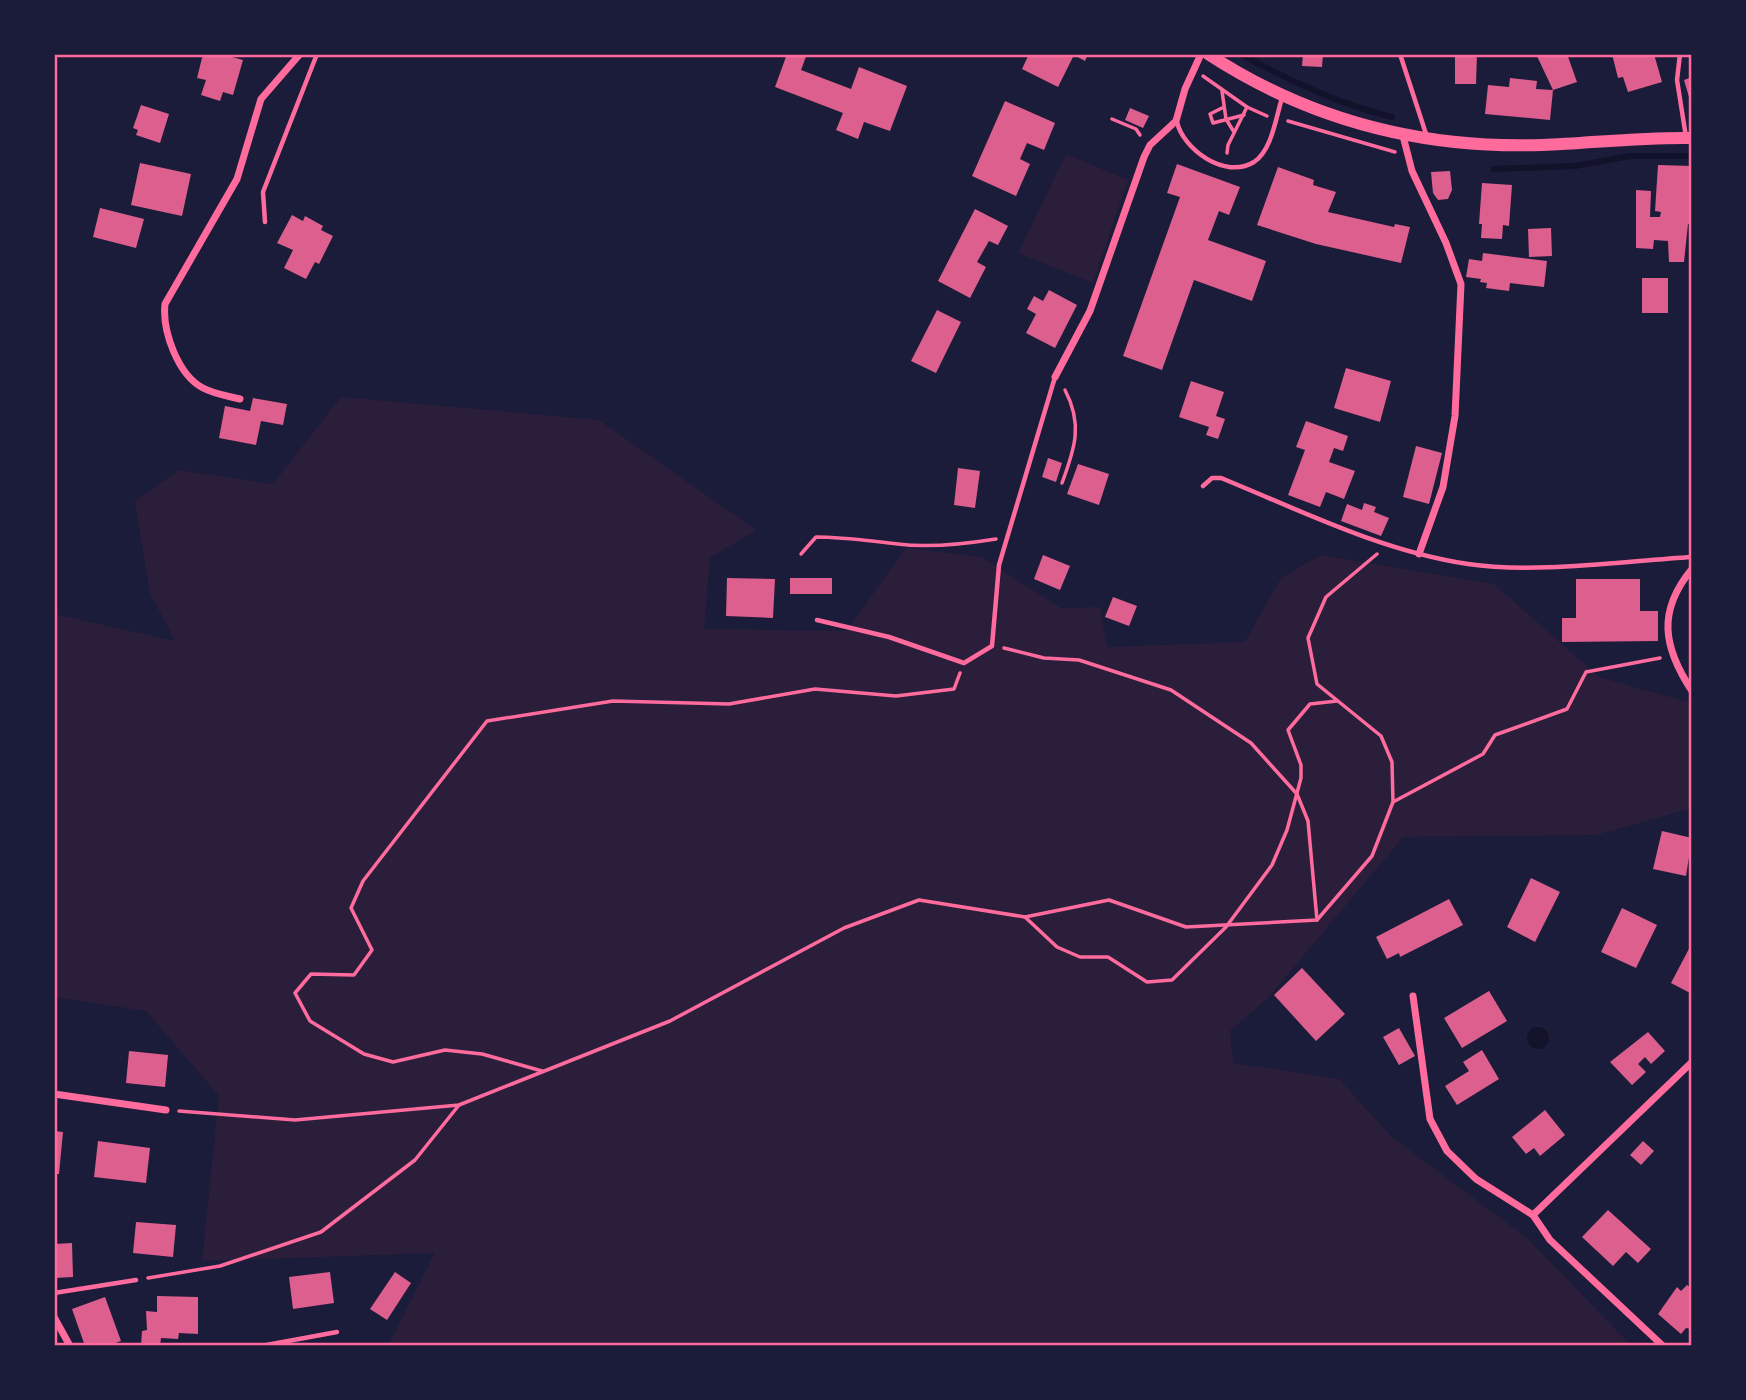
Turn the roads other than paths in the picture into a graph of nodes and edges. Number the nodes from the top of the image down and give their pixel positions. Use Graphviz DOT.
graph roads {
  1 [pos="300,54"];
  2 [pos="317,54"];
  3 [pos="1201,54"];
  4 [pos="1208,54"];
  5 [pos="1400,54"];
  6 [pos="1680,54"];
  7 [pos="1282,96"];
  8 [pos="1176,121"];
  9 [pos="1403,136"];
  10 [pos="1689,138"];
  11 [pos="1428,140"];
  12 [pos="265,222"];
  13 [pos="1055,377"];
  14 [pos="240,399"];
  15 [pos="1203,486"];
  16 [pos="1419,554"];
  17 [pos="1692,557"];
  18 [pos="1692,569"];
  19 [pos="817,620"];
  20 [pos="1692,691"];
  21 [pos="1413,996"];
  22 [pos="1692,1062"];
  23 [pos="54,1094"];
  24 [pos="166,1110"];
  25 [pos="1533,1215"];
  26 [pos="136,1280"];
  27 [pos="54,1293"];
  28 [pos="54,1317"];
  29 [pos="337,1332"];
  30 [pos="70,1346"];
  31 [pos="261,1346"];
  32 [pos="1663,1346"];
  1 -- 14 [label="street"];
  2 -- 12 [label="lane"];
  3 -- 8 [label="street"];
  4 -- 7 [label="main road"];
  5 -- 11 [label="lane"];
  6 -- 10 [label="lane"];
  7 -- 8 [label="lane"];
  7 -- 9 [label="main road"];
  8 -- 13 [label="street"];
  9 -- 11 [label="main road"];
  9 -- 16 [label="street"];
  10 -- 11 [label="main road"];
  13 -- 19 [label="lane"];
  15 -- 16 [label="lane"];
  16 -- 17 [label="lane"];
  18 -- 20 [label="street"];
  21 -- 25 [label="street"];
  22 -- 25 [label="street"];
  23 -- 24 [label="street"];
  25 -- 32 [label="street"];
  26 -- 27 [label="lane"];
  28 -- 30 [label="street"];
  29 -- 31 [label="lane"];
}
